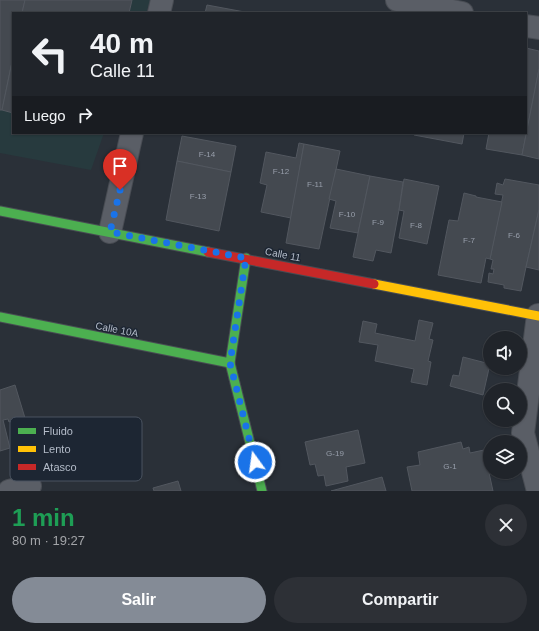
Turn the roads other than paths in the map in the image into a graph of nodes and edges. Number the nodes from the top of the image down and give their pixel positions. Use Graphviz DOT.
graph roads {
  1 [pos="162,0"];
  2 [pos="397,0"];
  3 [pos="159,12"];
  4 [pos="457,12"];
  5 [pos="527,26"];
  6 [pos="539,28"];
  7 [pos="132,134"];
  8 [pos="0,211"];
  9 [pos="110,232"];
  10 [pos="246,258"];
  11 [pos="538,316"];
  12 [pos="0,317"];
  13 [pos="230,363"];
  14 [pos="262,491"];
  15 [pos="538,491"];
  1 -- 3 [label="street"];
  2 -- 4 [label="street"];
  5 -- 6 [label="street"];
  7 -- 9 [label="street"];
  8 -- 9 [label="street, Calle 11"];
  9 -- 10 [label="street, Calle 11"];
  10 -- 11 [label="street, Calle 11"];
  10 -- 13 [label="street"];
  11 -- 15 [label="street"];
  12 -- 13 [label="street, Calle 10A"];
  13 -- 14 [label="street"];
}
